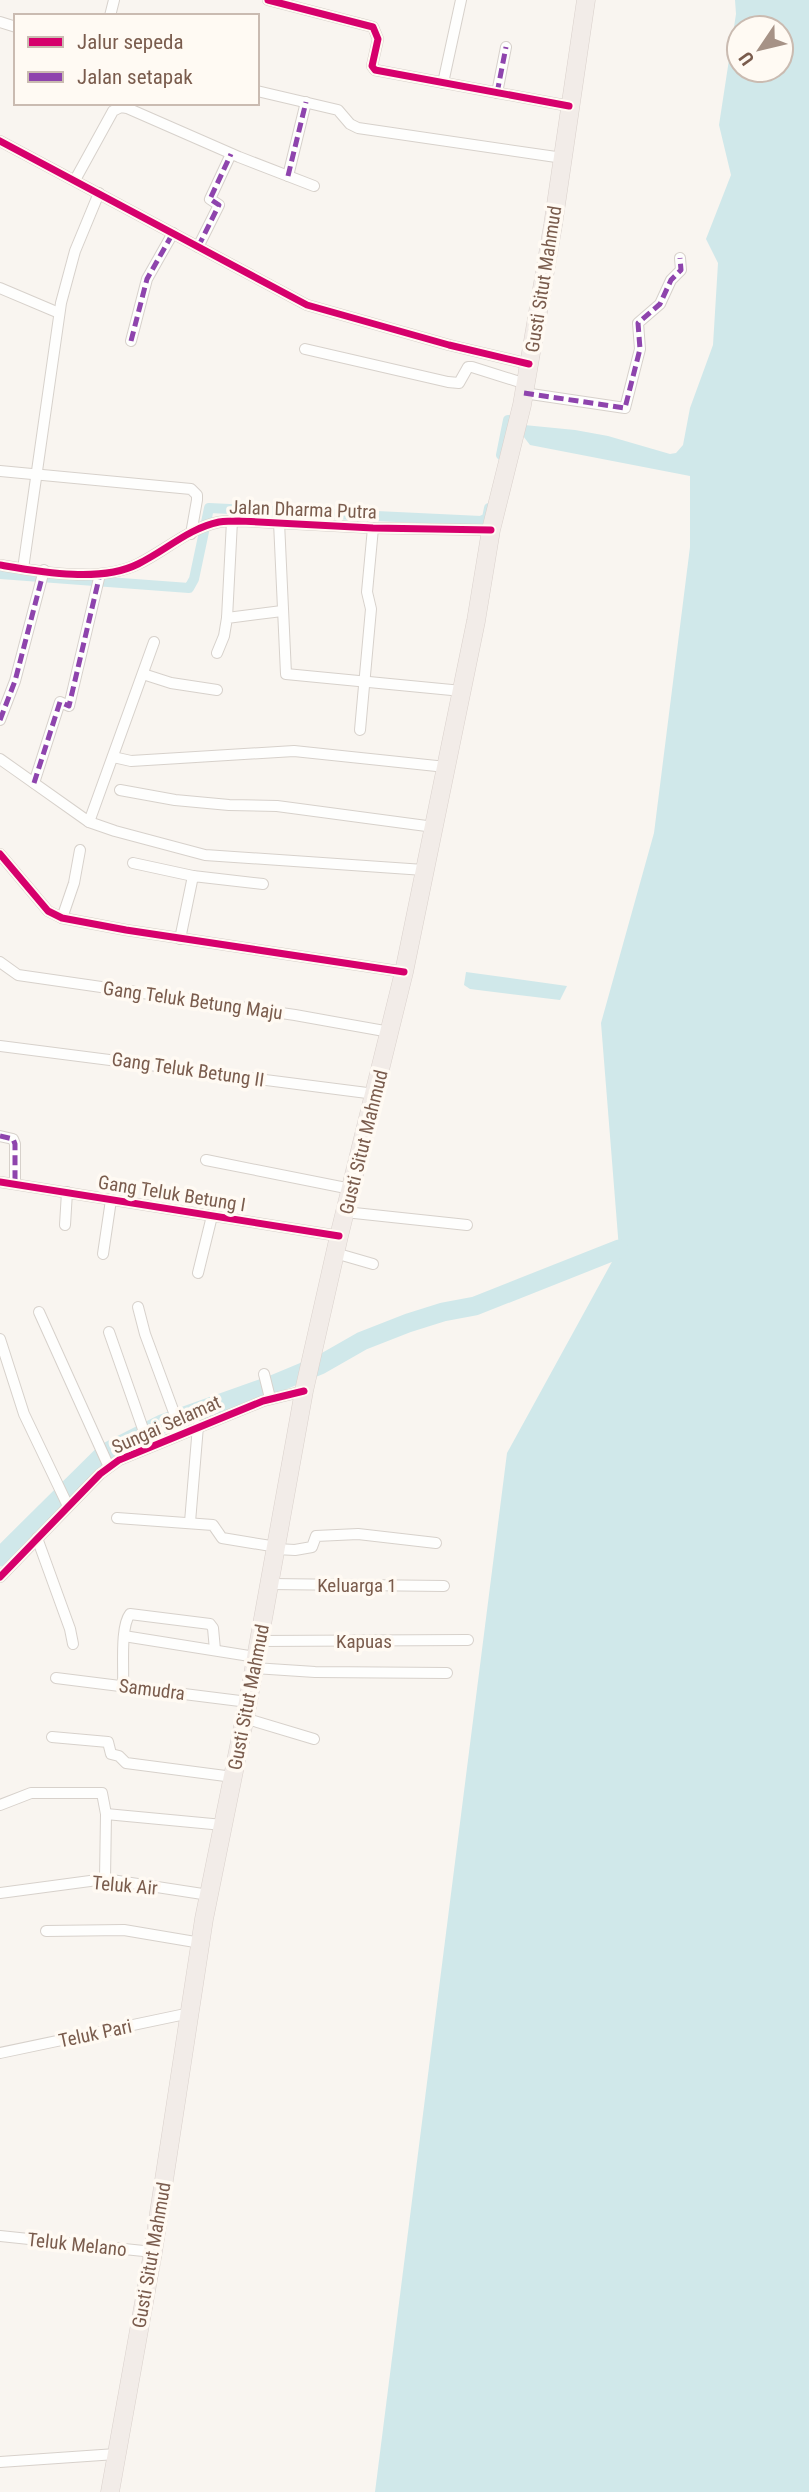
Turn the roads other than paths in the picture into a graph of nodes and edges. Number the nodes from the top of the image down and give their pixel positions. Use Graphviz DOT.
graph roads {
  1 [pos="268,0"];
  2 [pos="460,0"];
  3 [pos="586,0"];
  4 [pos="506,47"];
  5 [pos="443,83"];
  6 [pos="259,91"];
  7 [pos="497,93"];
  8 [pos="306,103"];
  9 [pos="128,106"];
  10 [pos="569,106"];
  11 [pos="0,141"];
  12 [pos="231,154"];
  13 [pos="563,158"];
  14 [pos="288,176"];
  15 [pos="75,180"];
  16 [pos="314,186"];
  17 [pos="99,193"];
  18 [pos="173,233"];
  19 [pos="198,247"];
  20 [pos="680,258"];
  21 [pos="0,288"];
  22 [pos="59,313"];
  23 [pos="131,341"];
  24 [pos="305,349"];
  25 [pos="529,364"];
  26 [pos="524,394"];
  27 [pos="0,471"];
  28 [pos="36,473"];
  29 [pos="232,521"];
  30 [pos="279,522"];
  31 [pos="373,528"];
  32 [pos="491,530"];
  33 [pos="193,533"];
  34 [pos="0,565"];
  35 [pos="23,569"];
  36 [pos="44,570"];
  37 [pos="99,581"];
  38 [pos="282,611"];
  39 [pos="227,618"];
  40 [pos="154,642"];
  41 [pos="217,653"];
  42 [pos="143,674"];
  43 [pos="366,681"];
  44 [pos="217,690"];
  45 [pos="462,691"];
  46 [pos="0,720"];
  47 [pos="360,730"];
  48 [pos="113,757"];
  49 [pos="0,759"];
  50 [pos="446,767"];
  51 [pos="34,783"];
  52 [pos="120,790"];
  53 [pos="89,822"];
  54 [pos="434,827"];
  55 [pos="80,850"];
  56 [pos="0,854"];
  57 [pos="134,863"];
  58 [pos="424,870"];
  59 [pos="193,876"];
  60 [pos="264,884"];
  61 [pos="62,918"];
  62 [pos="180,939"];
  63 [pos="0,962"];
  64 [pos="404,972"];
  65 [pos="390,1032"];
  66 [pos="0,1046"];
  67 [pos="375,1094"];
  68 [pos="0,1136"];
  69 [pos="206,1160"];
  70 [pos="0,1182"];
  71 [pos="15,1184"];
  72 [pos="351,1189"];
  73 [pos="67,1192"];
  74 [pos="111,1200"];
  75 [pos="345,1212"];
  76 [pos="212,1216"];
  77 [pos="65,1225"];
  78 [pos="467,1225"];
  79 [pos="337,1244"];
  80 [pos="103,1254"];
  81 [pos="373,1264"];
  82 [pos="198,1273"];
  83 [pos="138,1307"];
  84 [pos="39,1312"];
  85 [pos="110,1332"];
  86 [pos="0,1339"];
  87 [pos="305,1387"];
  88 [pos="198,1426"];
  89 [pos="179,1430"];
  90 [pos="149,1443"];
  91 [pos="105,1459"];
  92 [pos="67,1503"];
  93 [pos="117,1518"];
  94 [pos="190,1522"];
  95 [pos="37,1538"];
  96 [pos="436,1543"];
  97 [pos="276,1548"];
  98 [pos="0,1577"];
  99 [pos="270,1584"];
  100 [pos="444,1586"];
  101 [pos="124,1636"];
  102 [pos="468,1640"];
  103 [pos="73,1644"];
  104 [pos="215,1650"];
  105 [pos="256,1655"];
  106 [pos="447,1673"];
  107 [pos="56,1678"];
  108 [pos="123,1685"];
  109 [pos="246,1710"];
  110 [pos="52,1738"];
  111 [pos="314,1739"];
  112 [pos="233,1777"];
  113 [pos="0,1805"];
  114 [pos="106,1814"];
  115 [pos="223,1825"];
  116 [pos="105,1879"];
  117 [pos="0,1892"];
  118 [pos="209,1895"];
  119 [pos="46,1931"];
  120 [pos="201,1942"];
  121 [pos="190,2014"];
  122 [pos="0,2053"];
  123 [pos="0,2224"];
  124 [pos="0,2235"];
  125 [pos="153,2252"];
  126 [pos="116,2454"];
  127 [pos="0,2462"];
  128 [pos="110,2492"];
  1 -- 5 [label="street"];
  2 -- 5 [label="street"];
  3 -- 10 [label="highway, Gusti Situt Mahmud"];
  4 -- 7 [label="street"];
  5 -- 7 [label="street"];
  6 -- 8 [label="street"];
  7 -- 10 [label="street"];
  8 -- 13 [label="street"];
  8 -- 14 [label="street"];
  9 -- 12 [label="street"];
  9 -- 15 [label="street"];
  10 -- 13 [label="highway, Gusti Situt Mahmud"];
  11 -- 15 [label="street"];
  12 -- 14 [label="street"];
  12 -- 19 [label="street"];
  13 -- 25 [label="highway, Gusti Situt Mahmud"];
  14 -- 16 [label="street"];
  15 -- 17 [label="street"];
  17 -- 18 [label="street"];
  17 -- 22 [label="street"];
  18 -- 19 [label="street"];
  18 -- 23 [label="street"];
  19 -- 25 [label="street"];
  20 -- 26 [label="street"];
  21 -- 22 [label="street"];
  22 -- 28 [label="street"];
  24 -- 26 [label="street"];
  25 -- 26 [label="highway, Gusti Situt Mahmud"];
  26 -- 32 [label="highway, Gusti Situt Mahmud"];
  27 -- 28 [label="street"];
  28 -- 33 [label="street"];
  28 -- 35 [label="street"];
  29 -- 30 [label="street, Jalan Dharma Putra"];
  29 -- 33 [label="street, Jalan Dharma Putra"];
  29 -- 39 [label="street"];
  30 -- 31 [label="street, Jalan Dharma Putra"];
  30 -- 38 [label="street"];
  31 -- 32 [label="street, Jalan Dharma Putra"];
  31 -- 43 [label="street"];
  32 -- 45 [label="highway, Gusti Situt Mahmud"];
  33 -- 37 [label="street, Jalan Dharma Putra"];
  34 -- 35 [label="street, Jalan Dharma Putra"];
  35 -- 36 [label="street, Jalan Dharma Putra"];
  36 -- 37 [label="street, Jalan Dharma Putra"];
  36 -- 46 [label="street"];
  37 -- 51 [label="street"];
  38 -- 39 [label="street"];
  38 -- 43 [label="street"];
  39 -- 41 [label="street"];
  40 -- 42 [label="street"];
  42 -- 44 [label="street"];
  42 -- 48 [label="street"];
  43 -- 45 [label="street"];
  43 -- 47 [label="street"];
  45 -- 50 [label="highway, Gusti Situt Mahmud"];
  48 -- 50 [label="street"];
  48 -- 53 [label="street"];
  49 -- 51 [label="street"];
  50 -- 54 [label="highway, Gusti Situt Mahmud"];
  51 -- 53 [label="street"];
  52 -- 54 [label="street"];
  53 -- 58 [label="street"];
  54 -- 58 [label="highway, Gusti Situt Mahmud"];
  55 -- 61 [label="street"];
  56 -- 61 [label="street"];
  57 -- 59 [label="street"];
  58 -- 64 [label="highway, Gusti Situt Mahmud"];
  59 -- 60 [label="street"];
  59 -- 62 [label="street"];
  61 -- 62 [label="street"];
  62 -- 64 [label="street"];
  63 -- 65 [label="street, Gang Teluk Betung Maju"];
  64 -- 65 [label="highway, Gusti Situt Mahmud"];
  65 -- 67 [label="highway, Gusti Situt Mahmud"];
  66 -- 67 [label="street, Gang Teluk Betung II"];
  67 -- 72 [label="highway, Gusti Situt Mahmud"];
  68 -- 71 [label="street"];
  69 -- 72 [label="street"];
  70 -- 71 [label="street, Gang Teluk Betung I"];
  71 -- 73 [label="street, Gang Teluk Betung I"];
  72 -- 75 [label="highway, Gusti Situt Mahmud"];
  73 -- 74 [label="street, Gang Teluk Betung I"];
  73 -- 77 [label="street"];
  74 -- 76 [label="street, Gang Teluk Betung I"];
  74 -- 80 [label="street"];
  75 -- 78 [label="street"];
  75 -- 79 [label="highway, Gusti Situt Mahmud"];
  76 -- 79 [label="street, Gang Teluk Betung I"];
  76 -- 82 [label="street"];
  79 -- 81 [label="street, Gang Teluk Betung I"];
  79 -- 87 [label="highway, Gusti Situt Mahmud"];
  83 -- 89 [label="street"];
  84 -- 91 [label="street"];
  85 -- 90 [label="street"];
  86 -- 92 [label="street"];
  87 -- 88 [label="street, Sungai Selamat"];
  87 -- 97 [label="highway, Gusti Situt Mahmud"];
  88 -- 89 [label="street, Sungai Selamat"];
  88 -- 94 [label="street"];
  89 -- 90 [label="street, Sungai Selamat"];
  90 -- 91 [label="street, Sungai Selamat"];
  91 -- 92 [label="street, Sungai Selamat"];
  92 -- 95 [label="street, Sungai Selamat"];
  93 -- 94 [label="street"];
  94 -- 97 [label="street"];
  95 -- 98 [label="street, Sungai Selamat"];
  95 -- 103 [label="street"];
  96 -- 97 [label="street"];
  97 -- 99 [label="highway, Gusti Situt Mahmud"];
  99 -- 100 [label="street, Keluarga 1"];
  99 -- 105 [label="highway, Gusti Situt Mahmud"];
  101 -- 104 [label="street"];
  101 -- 104 [label="street"];
  101 -- 108 [label="street"];
  102 -- 105 [label="street, Kapuas"];
  104 -- 105 [label="street"];
  105 -- 106 [label="street"];
  105 -- 109 [label="highway, Gusti Situt Mahmud"];
  107 -- 108 [label="street, Samudra"];
  108 -- 109 [label="street, Samudra"];
  109 -- 111 [label="street, Samudra"];
  109 -- 112 [label="highway, Gusti Situt Mahmud"];
  110 -- 112 [label="street"];
  112 -- 115 [label="highway, Gusti Situt Mahmud"];
  113 -- 114 [label="street"];
  114 -- 115 [label="street"];
  114 -- 116 [label="street"];
  115 -- 118 [label="highway, Gusti Situt Mahmud"];
  116 -- 117 [label="street, Teluk Air"];
  116 -- 118 [label="street, Teluk Air"];
  118 -- 120 [label="highway, Gusti Situt Mahmud"];
  119 -- 120 [label="street"];
  120 -- 121 [label="highway, Gusti Situt Mahmud"];
  121 -- 122 [label="street, Teluk Pari"];
  121 -- 125 [label="highway, Gusti Situt Mahmud"];
  123 -- 124 [label="street"];
  124 -- 125 [label="street, Teluk Melano"];
  125 -- 126 [label="highway, Gusti Situt Mahmud"];
  126 -- 127 [label="street"];
  126 -- 128 [label="highway, Gusti Situt Mahmud"];
}
